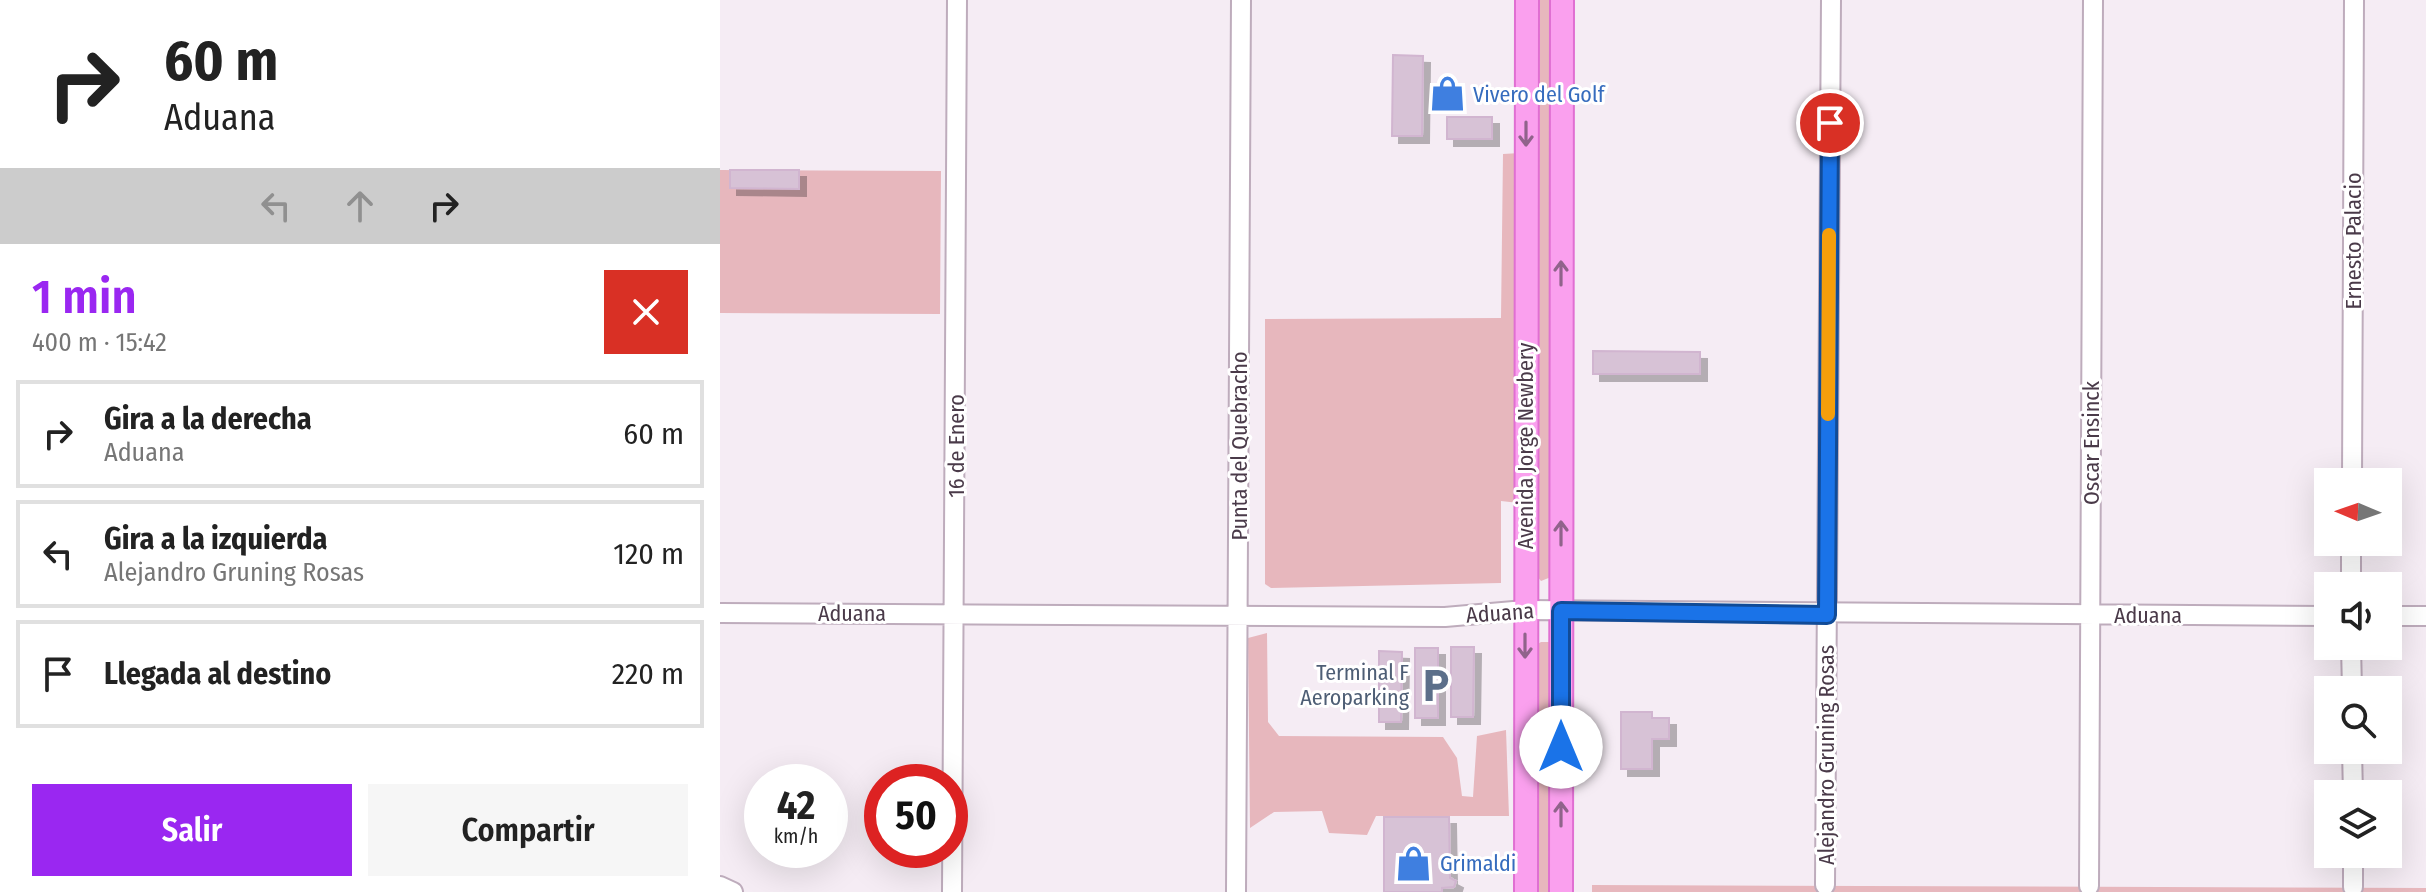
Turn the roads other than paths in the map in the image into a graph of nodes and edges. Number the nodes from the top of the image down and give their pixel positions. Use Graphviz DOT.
graph roads {
  1 [pos="957,0"];
  2 [pos="1241,0"];
  3 [pos="1527,0"];
  4 [pos="1562,0"];
  5 [pos="1831,0"];
  6 [pos="2093,0"];
  7 [pos="2354,0"];
  8 [pos="2352,468"];
  9 [pos="1525,610"];
  10 [pos="1561,611"];
  11 [pos="720,613"];
  12 [pos="955,614"];
  13 [pos="1827,615"];
  14 [pos="2090,615"];
  15 [pos="1238,616"];
  16 [pos="2314,616"];
  17 [pos="2402,616"];
  18 [pos="2426,616"];
  19 [pos="2353,868"];
  20 [pos="1825,885"];
  21 [pos="720,886"];
  22 [pos="2089,886"];
  23 [pos="2353,887"];
  24 [pos="733,892"];
  25 [pos="952,892"];
  26 [pos="1236,892"];
  27 [pos="1526,892"];
  28 [pos="1561,892"];
  1 -- 12 [label="street, 16 de Enero"];
  2 -- 15 [label="street, Punta del Quebracho"];
  3 -- 9 [label="main road, Avenida Jorge Newbery, one-way"];
  10 -- 4 [label="main road, Avenida Jorge Newbery, one-way"];
  5 -- 13 [label="street, Alejandro Gruning Rosas"];
  6 -- 14 [label="street, Oscar Ensinck"];
  7 -- 8 [label="street, Ernesto Palacio"];
  9 -- 10 [label="street, Aduana"];
  9 -- 15 [label="street, Aduana"];
  9 -- 27 [label="main road, Avenida Jorge Newbery, one-way"];
  10 -- 13 [label="street, Aduana"];
  28 -- 10 [label="main road, Avenida Jorge Newbery, one-way"];
  11 -- 12 [label="street, Aduana"];
  12 -- 15 [label="street, Aduana"];
  12 -- 25 [label="street, 16 de Enero"];
  13 -- 14 [label="street, Aduana"];
  13 -- 20 [label="street, Alejandro Gruning Rosas"];
  14 -- 16 [label="street, Aduana"];
  14 -- 22 [label="street, Oscar Ensinck"];
  15 -- 26 [label="street, Punta del Quebracho"];
  17 -- 18 [label="street"];
  19 -- 23 [label="street"];
  21 -- 24 [label="street"];
}
